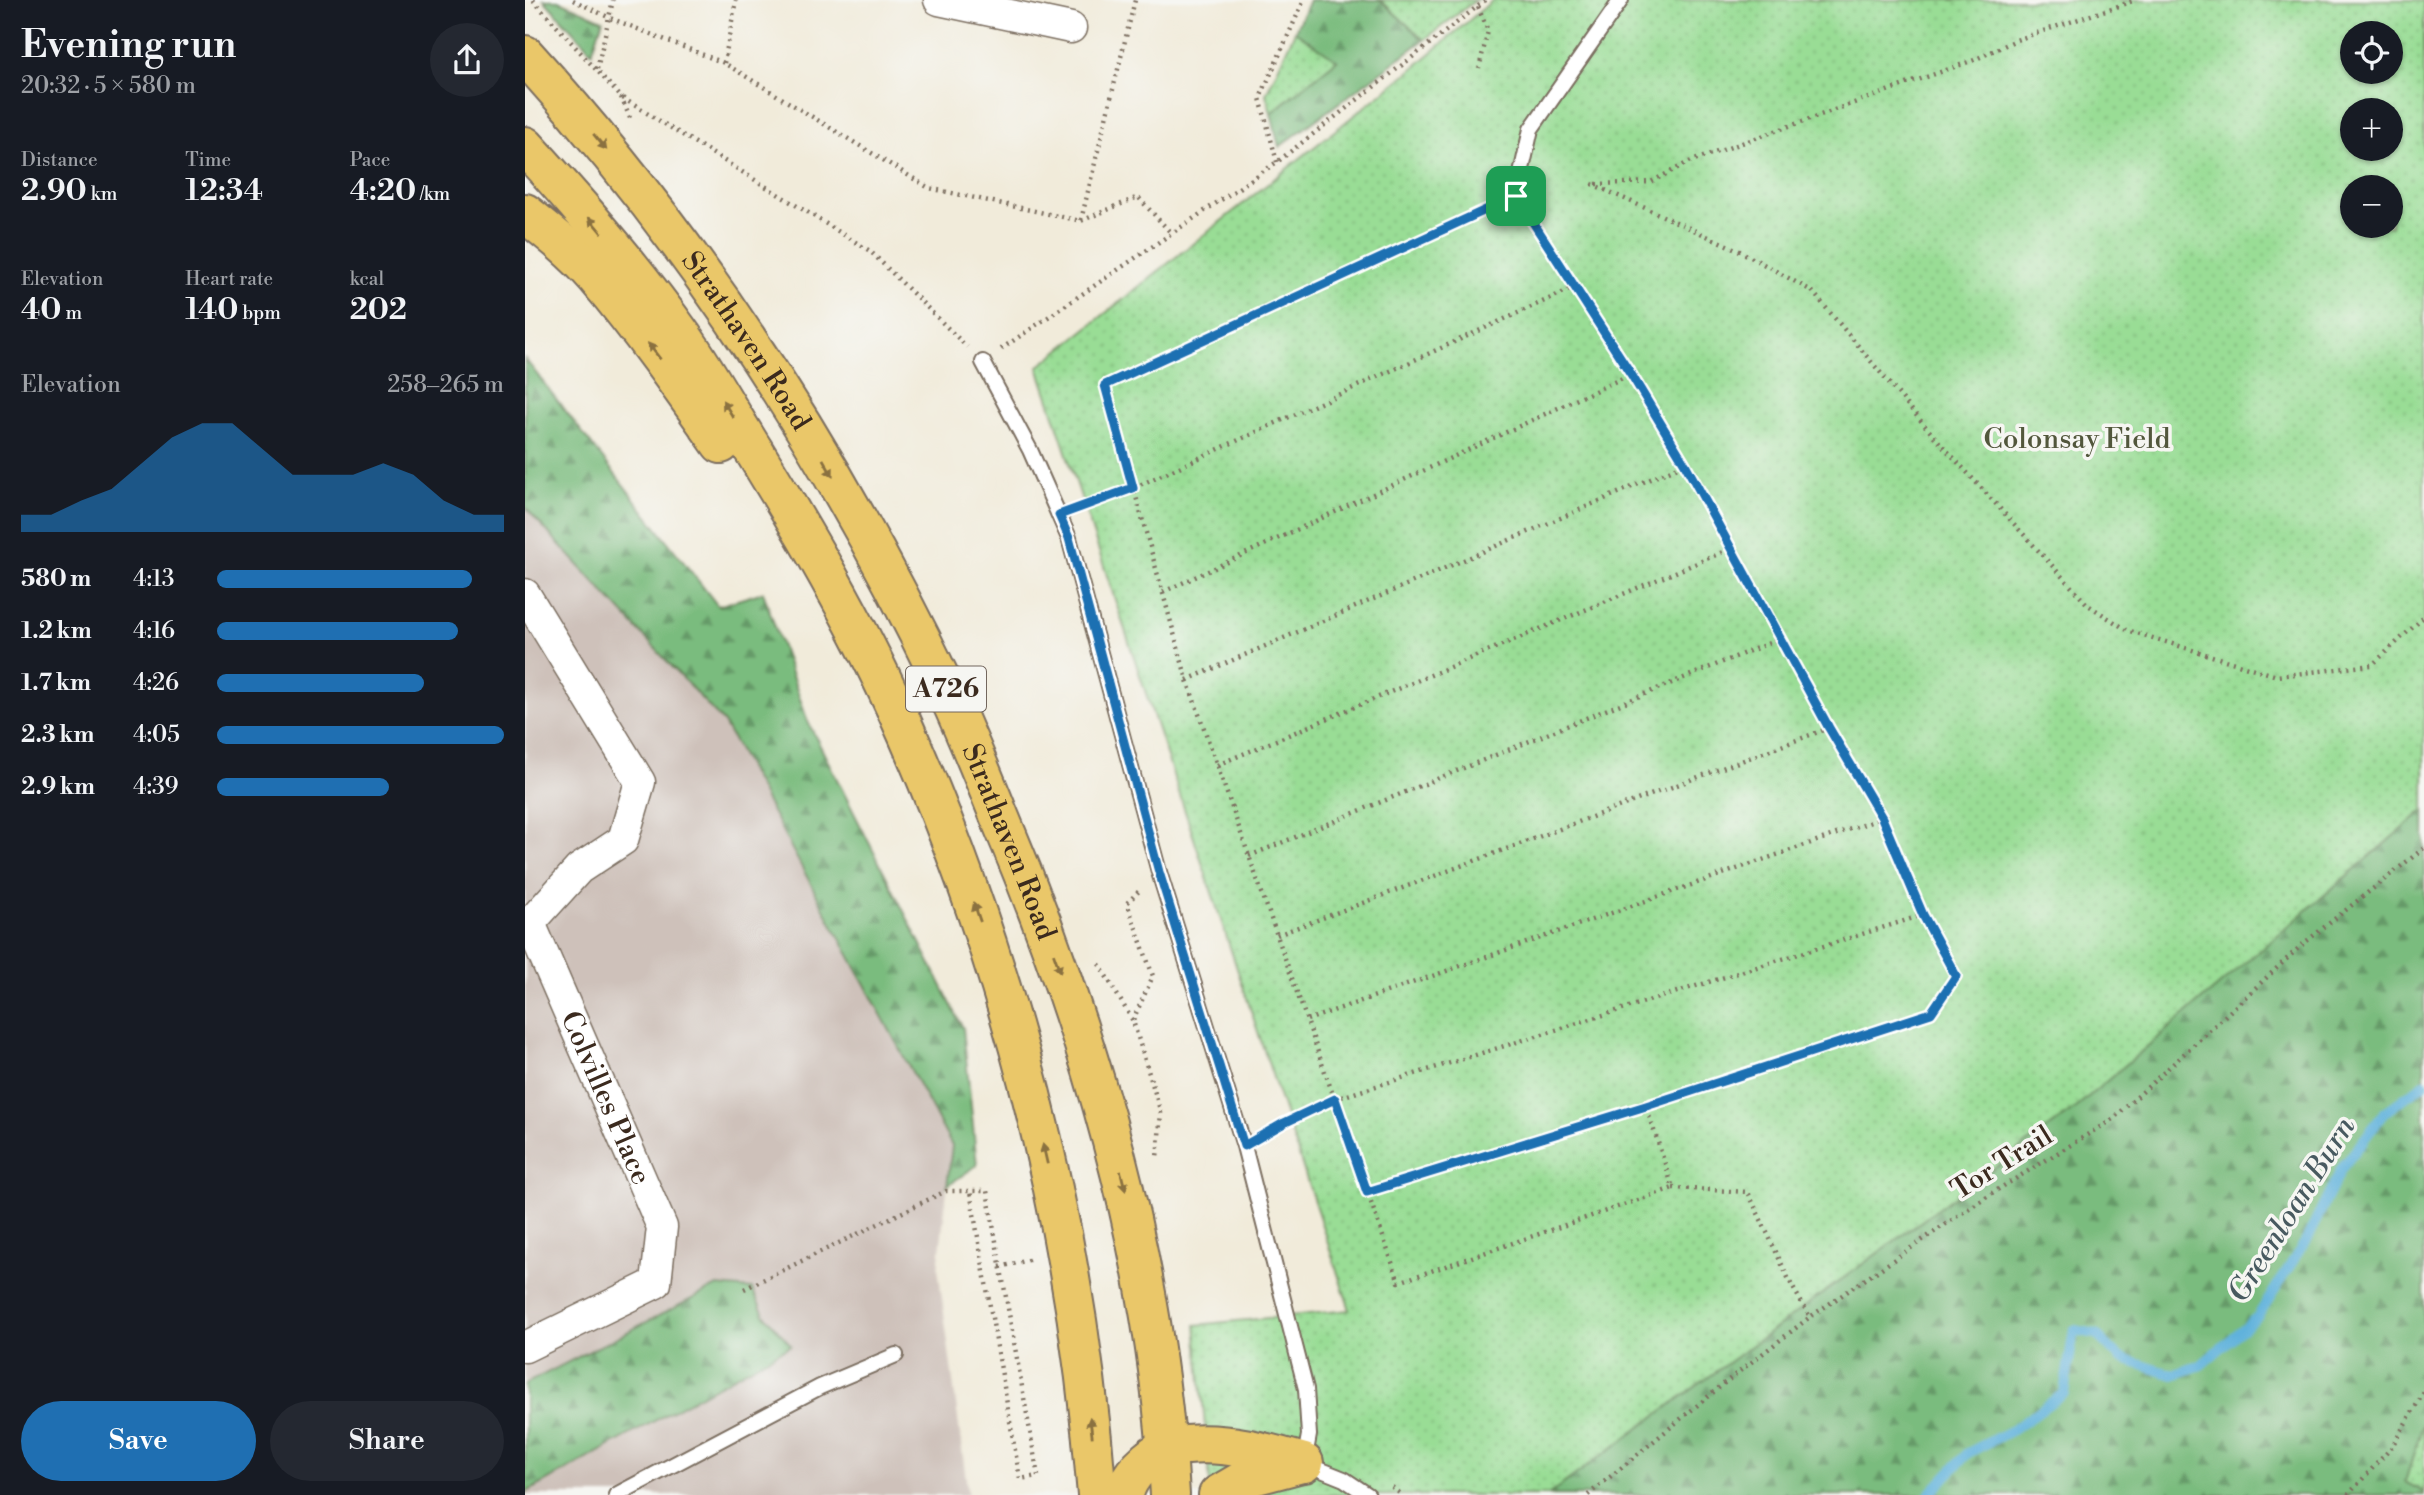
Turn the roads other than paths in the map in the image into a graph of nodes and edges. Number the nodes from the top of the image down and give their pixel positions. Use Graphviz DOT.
graph roads {
  1 [pos="939,0"];
  2 [pos="1621,0"];
  3 [pos="1071,28"];
  4 [pos="525,55"];
  5 [pos="525,146"];
  6 [pos="1516,196"];
  7 [pos="525,213"];
  8 [pos="983,362"];
  9 [pos="525,594"];
  10 [pos="853,623"];
  11 [pos="525,1347"];
  12 [pos="895,1355"];
  13 [pos="1160,1371"];
  14 [pos="1230,1445"];
  15 [pos="1167,1447"];
  16 [pos="1304,1463"];
  17 [pos="616,1495"];
  18 [pos="1097,1495"];
  19 [pos="1124,1495"];
  20 [pos="1170,1495"];
  21 [pos="1218,1495"];
  22 [pos="1369,1495"];
  1 -- 3 [label="street"];
  2 -- 6 [label="lane"];
  4 -- 13 [label="main road, Strathaven Road / A726, one-way"];
  10 -- 5 [label="main road, Strathaven Road / A726, one-way"];
  10 -- 7 [label="main road, A726, one-way"];
  8 -- 16 [label="lane"];
  9 -- 11 [label="street, Colvilles Place"];
  18 -- 10 [label="main road, Strathaven Road / A726, one-way"];
  12 -- 17 [label="lane"];
  13 -- 14 [label="main road"];
  13 -- 15 [label="main road, Strathaven Road / A726"];
  14 -- 15 [label="main road"];
  14 -- 16 [label="main road"];
  15 -- 19 [label="main road"];
  15 -- 20 [label="main road, Strathaven Road / A726"];
  16 -- 21 [label="main road"];
  16 -- 22 [label="lane"];
}
